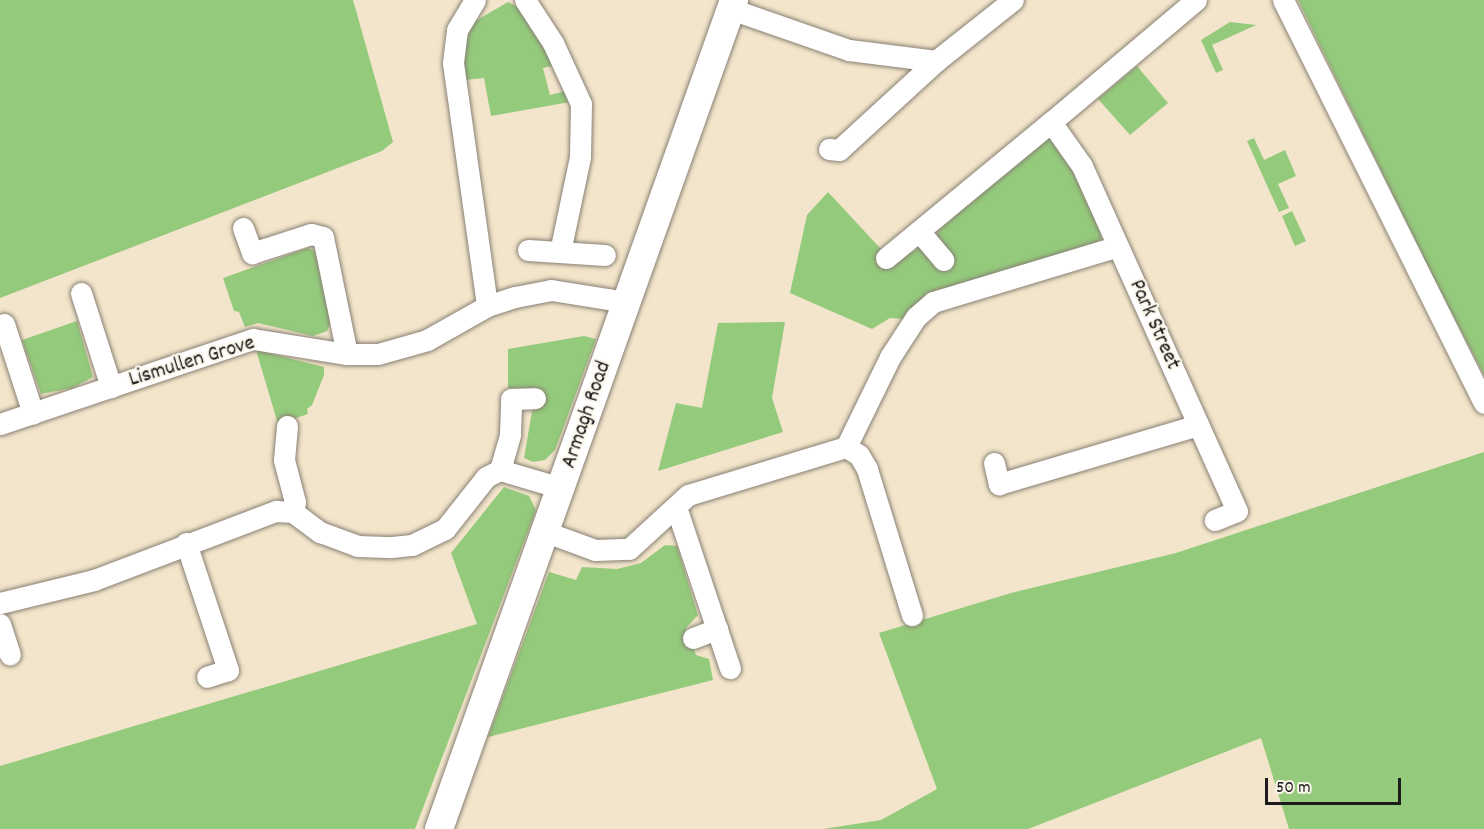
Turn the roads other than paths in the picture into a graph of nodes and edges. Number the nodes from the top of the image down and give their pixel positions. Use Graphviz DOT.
graph roads {
  1 [pos="475,0"];
  2 [pos="525,0"];
  3 [pos="1013,0"];
  4 [pos="1196,0"];
  5 [pos="1283,0"];
  6 [pos="733,5"];
  7 [pos="936,61"];
  8 [pos="1051,122"];
  9 [pos="829,149"];
  10 [pos="243,228"];
  11 [pos="919,231"];
  12 [pos="1118,246"];
  13 [pos="528,250"];
  14 [pos="560,252"];
  15 [pos="605,255"];
  16 [pos="886,258"];
  17 [pos="943,260"];
  18 [pos="81,293"];
  19 [pos="627,302"];
  20 [pos="487,306"];
  21 [pos="4,324"];
  22 [pos="347,354"];
  23 [pos="111,387"];
  24 [pos="535,398"];
  25 [pos="1484,403"];
  26 [pos="33,413"];
  27 [pos="0,424"];
  28 [pos="1198,425"];
  29 [pos="287,426"];
  30 [pos="846,447"];
  31 [pos="994,463"];
  32 [pos="500,470"];
  33 [pos="561,488"];
  34 [pos="676,507"];
  35 [pos="293,512"];
  36 [pos="1215,520"];
  37 [pos="546,532"];
  38 [pos="186,543"];
  39 [pos="0,603"];
  40 [pos="912,615"];
  41 [pos="0,624"];
  42 [pos="717,629"];
  43 [pos="693,638"];
  44 [pos="10,654"];
  45 [pos="730,668"];
  46 [pos="207,677"];
  47 [pos="439,829"];
  1 -- 20 [label="street"];
  2 -- 14 [label="street"];
  3 -- 7 [label="street"];
  4 -- 8 [label="street"];
  5 -- 25 [label="street"];
  6 -- 7 [label="street"];
  6 -- 19 [label="main road, Armagh Road"];
  7 -- 9 [label="street"];
  8 -- 11 [label="street"];
  8 -- 12 [label="street, Park Street"];
  10 -- 22 [label="street"];
  11 -- 16 [label="street"];
  11 -- 17 [label="street"];
  12 -- 28 [label="street, Park Street"];
  12 -- 30 [label="street"];
  13 -- 14 [label="street"];
  14 -- 15 [label="street"];
  18 -- 23 [label="street"];
  19 -- 20 [label="street, Lismullen Grove"];
  19 -- 33 [label="main road, Armagh Road"];
  20 -- 22 [label="street, Lismullen Grove"];
  21 -- 26 [label="street"];
  22 -- 23 [label="street, Lismullen Grove"];
  23 -- 26 [label="street, Lismullen Grove"];
  24 -- 32 [label="street"];
  26 -- 27 [label="street, Lismullen Grove"];
  28 -- 31 [label="street"];
  28 -- 36 [label="street, Park Street"];
  29 -- 35 [label="street"];
  30 -- 34 [label="street"];
  30 -- 40 [label="street"];
  32 -- 33 [label="street"];
  32 -- 35 [label="street"];
  33 -- 37 [label="main road, Armagh Road"];
  34 -- 37 [label="street"];
  34 -- 42 [label="street"];
  35 -- 38 [label="street"];
  37 -- 47 [label="main road, Armagh Road"];
  38 -- 39 [label="street"];
  38 -- 46 [label="street"];
  41 -- 44 [label="street"];
  42 -- 43 [label="street"];
  42 -- 45 [label="street"];
}
